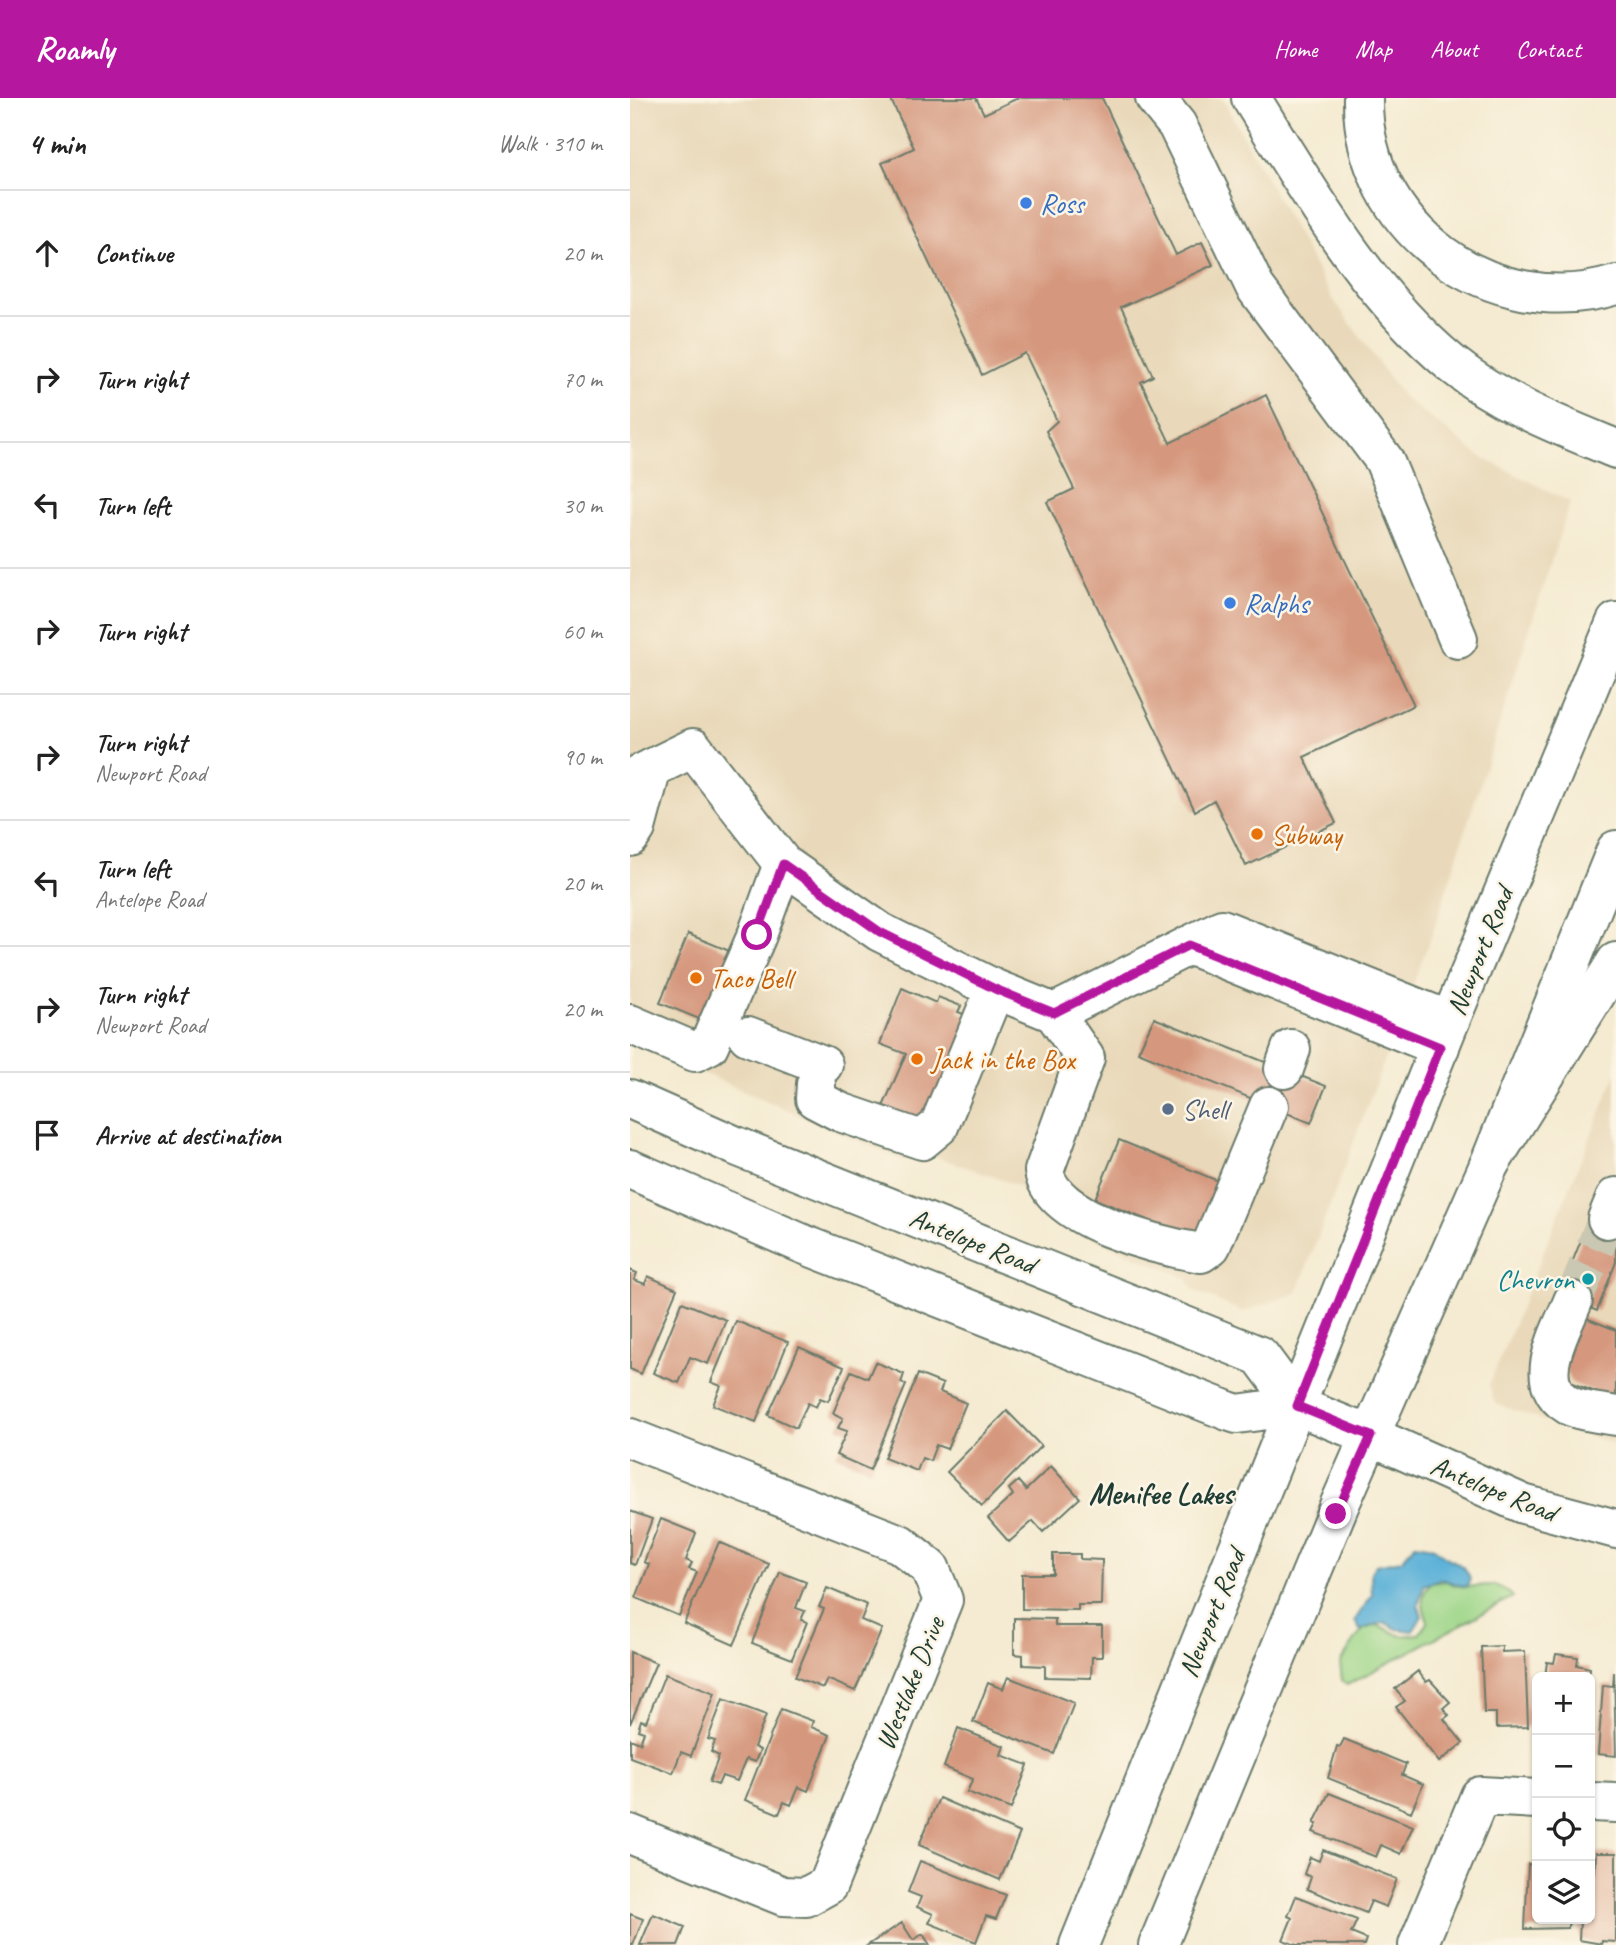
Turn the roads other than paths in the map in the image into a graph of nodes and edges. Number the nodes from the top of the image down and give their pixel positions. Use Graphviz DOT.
graph roads {
  1 [pos="1155,98"];
  2 [pos="1251,98"];
  3 [pos="1363,98"];
  4 [pos="1616,285"];
  5 [pos="1616,449"];
  6 [pos="1616,622"];
  7 [pos="1458,639"];
  8 [pos="641,773"];
  9 [pos="630,837"];
  10 [pos="1616,850"];
  11 [pos="783,864"];
  12 [pos="1616,962"];
  13 [pos="995,989"];
  14 [pos="1054,1013"];
  15 [pos="630,1024"];
  16 [pos="1445,1034"];
  17 [pos="748,1036"];
  18 [pos="630,1099"];
  19 [pos="1269,1105"];
  20 [pos="630,1128"];
  21 [pos="736,1146"];
  22 [pos="1489,1165"];
  23 [pos="630,1169"];
  24 [pos="1573,1301"];
  25 [pos="1297,1406"];
  26 [pos="1616,1416"];
  27 [pos="1371,1436"];
  28 [pos="630,1438"];
  29 [pos="1616,1529"];
  30 [pos="1532,1799"];
  31 [pos="1595,1802"];
  32 [pos="1616,1803"];
  33 [pos="630,1834"];
  34 [pos="1079,1945"];
  35 [pos="1158,1945"];
  36 [pos="1418,1945"];
  1 -- 7 [label="main road"];
  2 -- 5 [label="main road"];
  3 -- 4 [label="main road"];
  6 -- 16 [label="main road, Newport Road"];
  8 -- 9 [label="main road"];
  8 -- 11 [label="main road"];
  10 -- 22 [label="main road"];
  11 -- 13 [label="main road"];
  11 -- 15 [label="main road"];
  12 -- 22 [label="main road"];
  13 -- 14 [label="main road"];
  13 -- 17 [label="main road"];
  14 -- 16 [label="main road"];
  14 -- 19 [label="main road"];
  16 -- 25 [label="main road, Newport Road"];
  18 -- 21 [label="main road, Antelope Road"];
  20 -- 21 [label="main road"];
  21 -- 25 [label="main road, Antelope Road"];
  22 -- 27 [label="main road"];
  23 -- 25 [label="main road, Antelope Road"];
  24 -- 26 [label="main road"];
  25 -- 27 [label="main road, Antelope Road"];
  25 -- 34 [label="main road, Newport Road"];
  27 -- 29 [label="main road, Antelope Road"];
  27 -- 35 [label="main road"];
  28 -- 33 [label="main road, Westlake Drive"];
  30 -- 36 [label="main road"];
  31 -- 32 [label="main road"];
}
